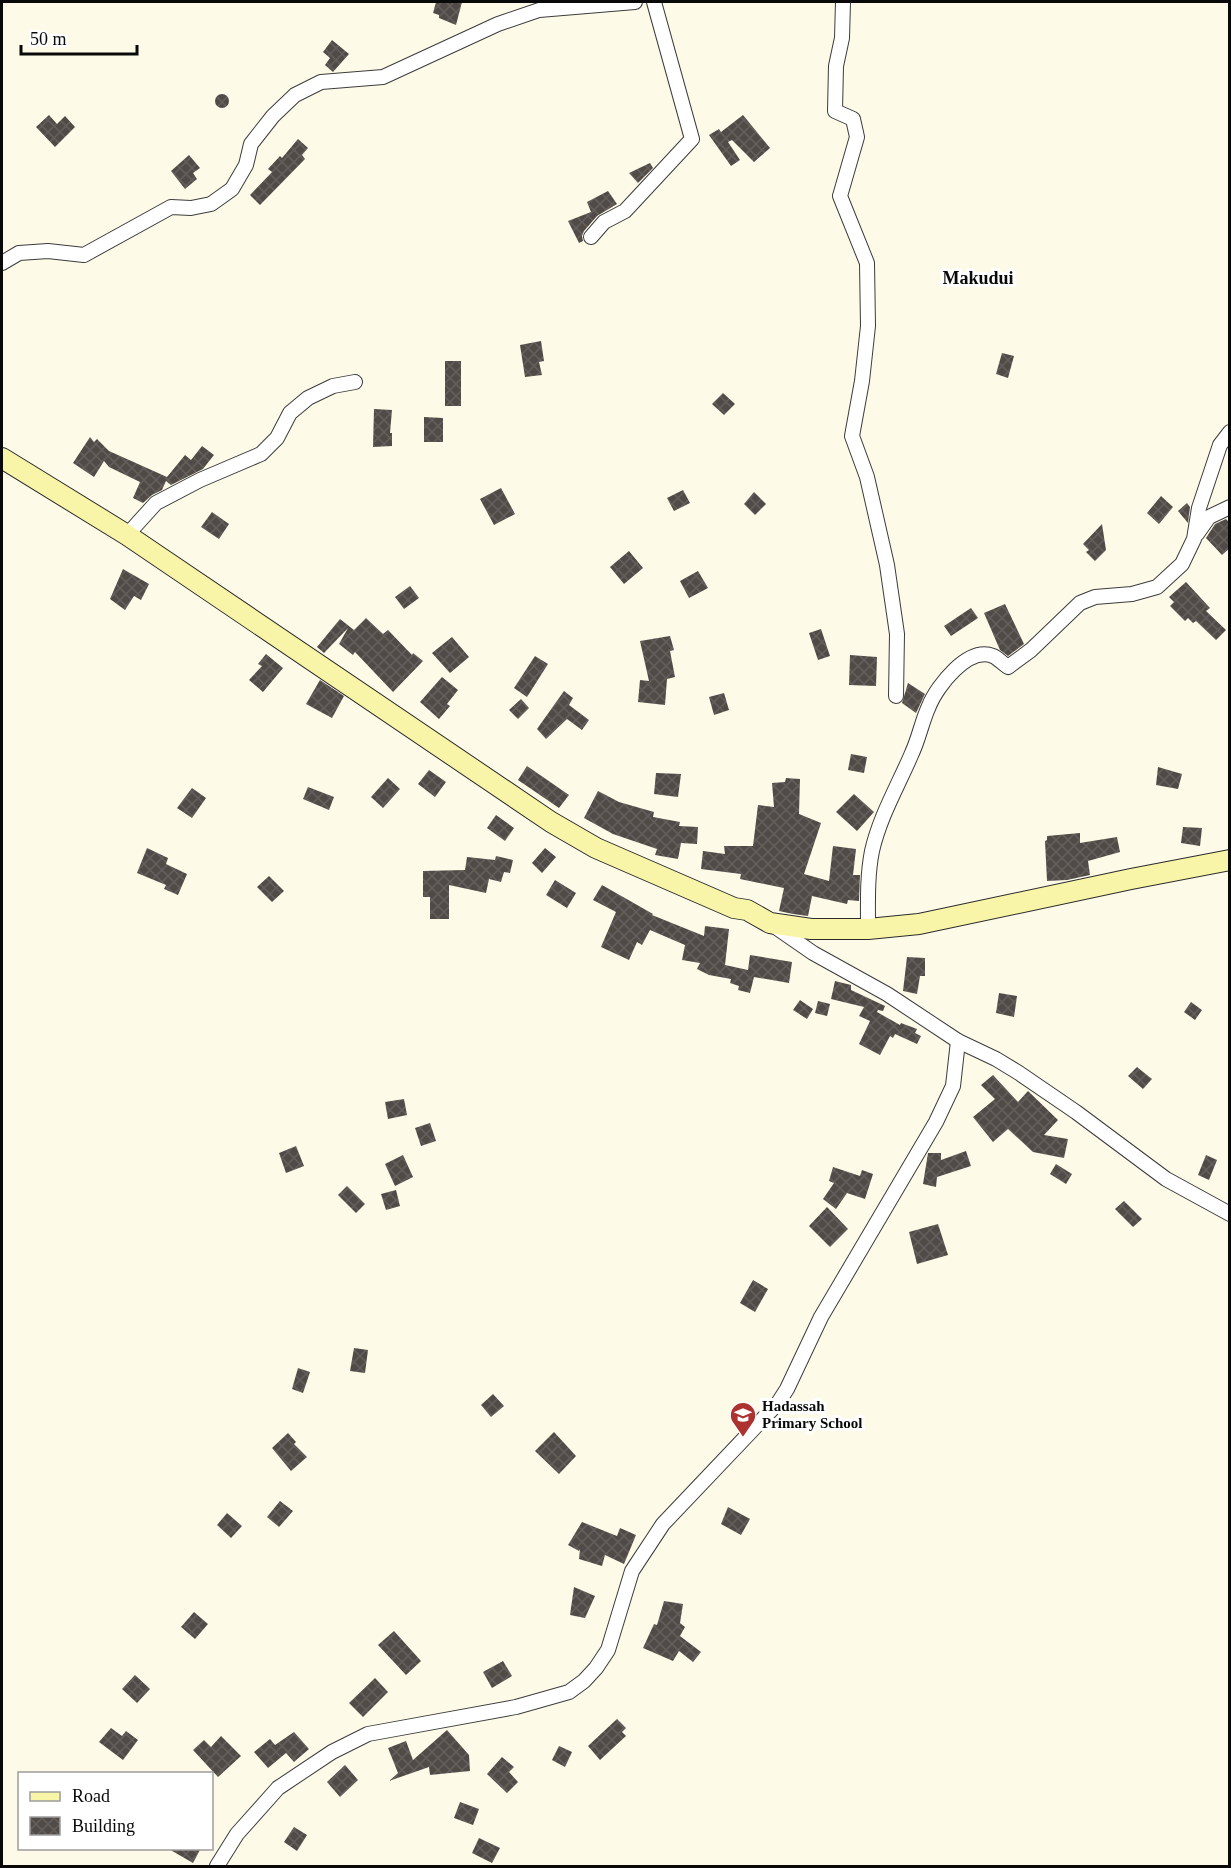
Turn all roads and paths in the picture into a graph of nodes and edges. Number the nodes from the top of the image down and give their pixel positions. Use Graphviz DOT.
graph roads {
  1 [pos="635,2"];
  2 [pos="654,2"];
  3 [pos="843,2"];
  4 [pos="591,237"];
  5 [pos="2,263"];
  6 [pos="355,382"];
  7 [pos="1230,432"];
  8 [pos="2,458"];
  9 [pos="1230,507"];
  10 [pos="127,535"];
  11 [pos="1194,538"];
  12 [pos="896,696"];
  13 [pos="1230,860"];
  14 [pos="770,923"];
  15 [pos="868,929"];
  16 [pos="958,1041"];
  17 [pos="1230,1214"];
  18 [pos="217,1866"];
  1 -- 5 [label="street"];
  2 -- 4 [label="street"];
  3 -- 12 [label="street"];
  6 -- 10 [label="street"];
  7 -- 11 [label="street"];
  8 -- 10 [label="street"];
  9 -- 11 [label="street"];
  10 -- 14 [label="street"];
  11 -- 15 [label="street"];
  13 -- 15 [label="street"];
  14 -- 15 [label="street"];
  14 -- 16 [label="street"];
  16 -- 17 [label="street"];
  16 -- 18 [label="street"];
}
